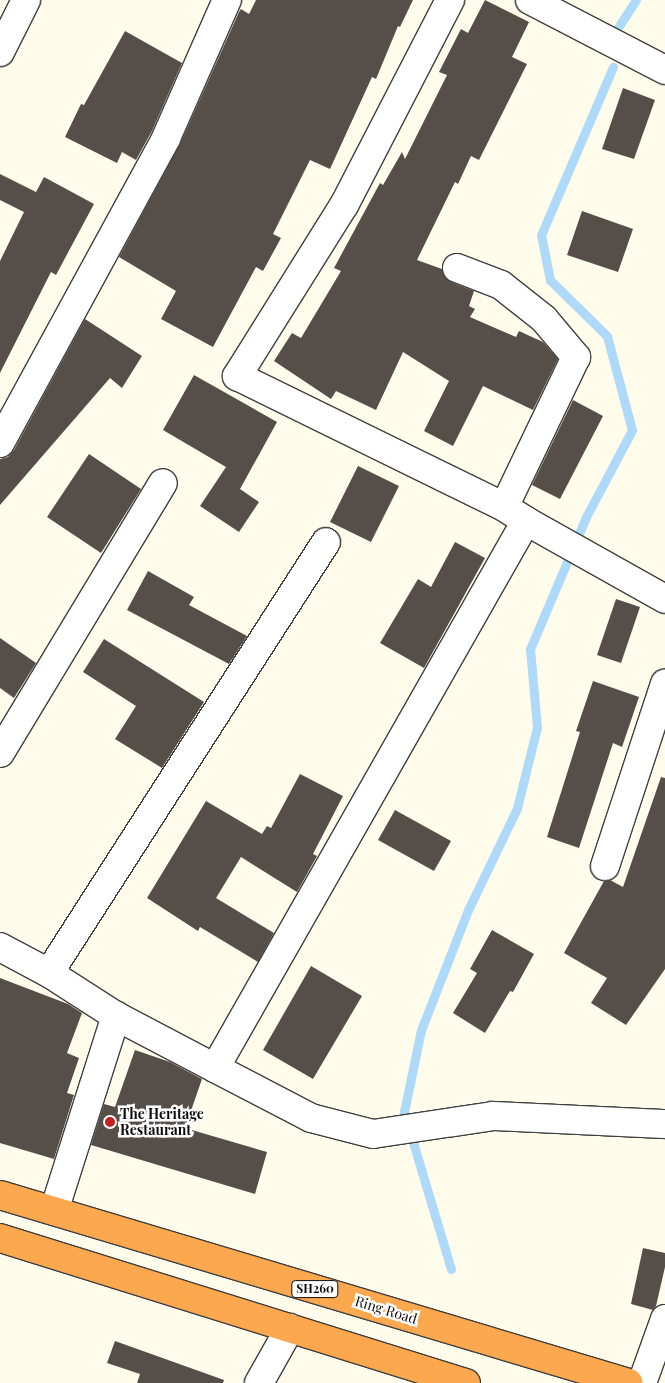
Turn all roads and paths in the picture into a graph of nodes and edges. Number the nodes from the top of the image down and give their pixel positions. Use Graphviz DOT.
graph roads {
  1 [pos="26,0"];
  2 [pos="227,0"];
  3 [pos="450,0"];
  4 [pos="530,0"];
  5 [pos="0,52"];
  6 [pos="665,70"];
  7 [pos="457,268"];
  8 [pos="0,443"];
  9 [pos="163,483"];
  10 [pos="504,507"];
  11 [pos="526,521"];
  12 [pos="326,542"];
  13 [pos="665,599"];
  14 [pos="665,684"];
  15 [pos="0,753"];
  16 [pos="605,866"];
  17 [pos="0,947"];
  18 [pos="48,973"];
  19 [pos="116,1016"];
  20 [pos="215,1068"];
  21 [pos="665,1124"];
  22 [pos="0,1195"];
  23 [pos="54,1211"];
  24 [pos="0,1238"];
  25 [pos="665,1319"];
  26 [pos="290,1328"];
  27 [pos="259,1383"];
  28 [pos="466,1383"];
  29 [pos="629,1383"];
  30 [pos="642,1383"];
  1 -- 5 [label="street"];
  2 -- 8 [label="street"];
  3 -- 10 [label="street"];
  4 -- 6 [label="street"];
  7 -- 10 [label="street"];
  9 -- 15 [label="street"];
  10 -- 11 [label="street"];
  11 -- 13 [label="street"];
  11 -- 20 [label="street"];
  12 -- 18 [label="street"];
  14 -- 16 [label="street"];
  17 -- 18 [label="street"];
  18 -- 19 [label="street"];
  19 -- 20 [label="street"];
  19 -- 23 [label="street"];
  20 -- 21 [label="street"];
  22 -- 23 [label="highway, Ring Road / SH260"];
  23 -- 29 [label="highway, Ring Road / SH260"];
  24 -- 26 [label="highway"];
  25 -- 30 [label="street"];
  26 -- 27 [label="street"];
  26 -- 28 [label="highway"];
}
